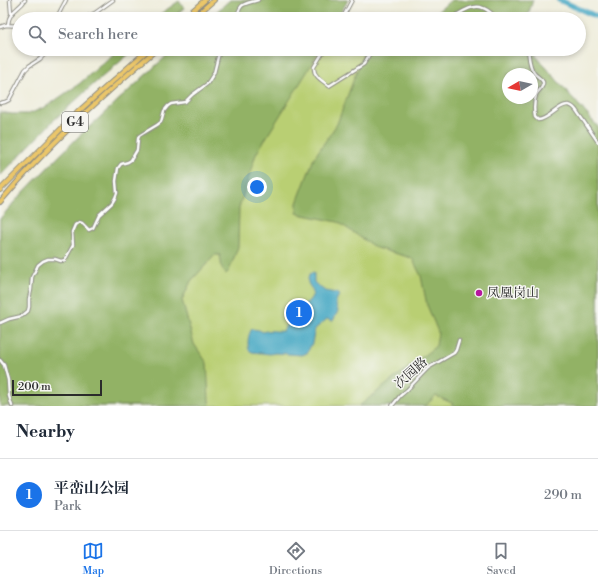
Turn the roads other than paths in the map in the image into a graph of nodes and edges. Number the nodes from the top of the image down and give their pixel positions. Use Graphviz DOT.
graph roads {
  1 [pos="10,0"];
  2 [pos="25,0"];
  3 [pos="66,0"];
  4 [pos="113,0"];
  5 [pos="205,0"];
  6 [pos="214,0"];
  7 [pos="258,0"];
  8 [pos="352,0"];
  9 [pos="12,12"];
  10 [pos="60,12"];
  11 [pos="96,12"];
  12 [pos="191,12"];
  13 [pos="200,12"];
  14 [pos="238,12"];
  15 [pos="346,12"];
  16 [pos="463,12"];
  17 [pos="489,12"];
  18 [pos="11,13"];
  19 [pos="8,24"];
  20 [pos="12,25"];
  21 [pos="0,27"];
  22 [pos="43,56"];
  23 [pos="141,56"];
  24 [pos="149,56"];
  25 [pos="218,56"];
  26 [pos="321,56"];
  27 [pos="369,56"];
  28 [pos="529,56"];
  29 [pos="0,103"];
  30 [pos="598,142"];
  31 [pos="0,190"];
  32 [pos="0,202"];
  33 [pos="0,323"];
  34 [pos="459,340"];
  35 [pos="0,360"];
  36 [pos="12,406"];
  37 [pos="392,406"];
  1 -- 18 [label="street"];
  2 -- 9 [label="street"];
  3 -- 10 [label="street"];
  4 -- 11 [label="street"];
  5 -- 12 [label="highway"];
  6 -- 13 [label="highway"];
  7 -- 14 [label="street"];
  8 -- 15 [label="street"];
  16 -- 17 [label="street"];
  18 -- 19 [label="street"];
  19 -- 20 [label="street"];
  19 -- 21 [label="street"];
  22 -- 29 [label="street"];
  23 -- 31 [label="highway, G4"];
  24 -- 32 [label="highway, G4"];
  25 -- 33 [label="street"];
  26 -- 27 [label="street"];
  28 -- 30 [label="street"];
  34 -- 37 [label="street, 次园路"];
  35 -- 36 [label="street"];
}
